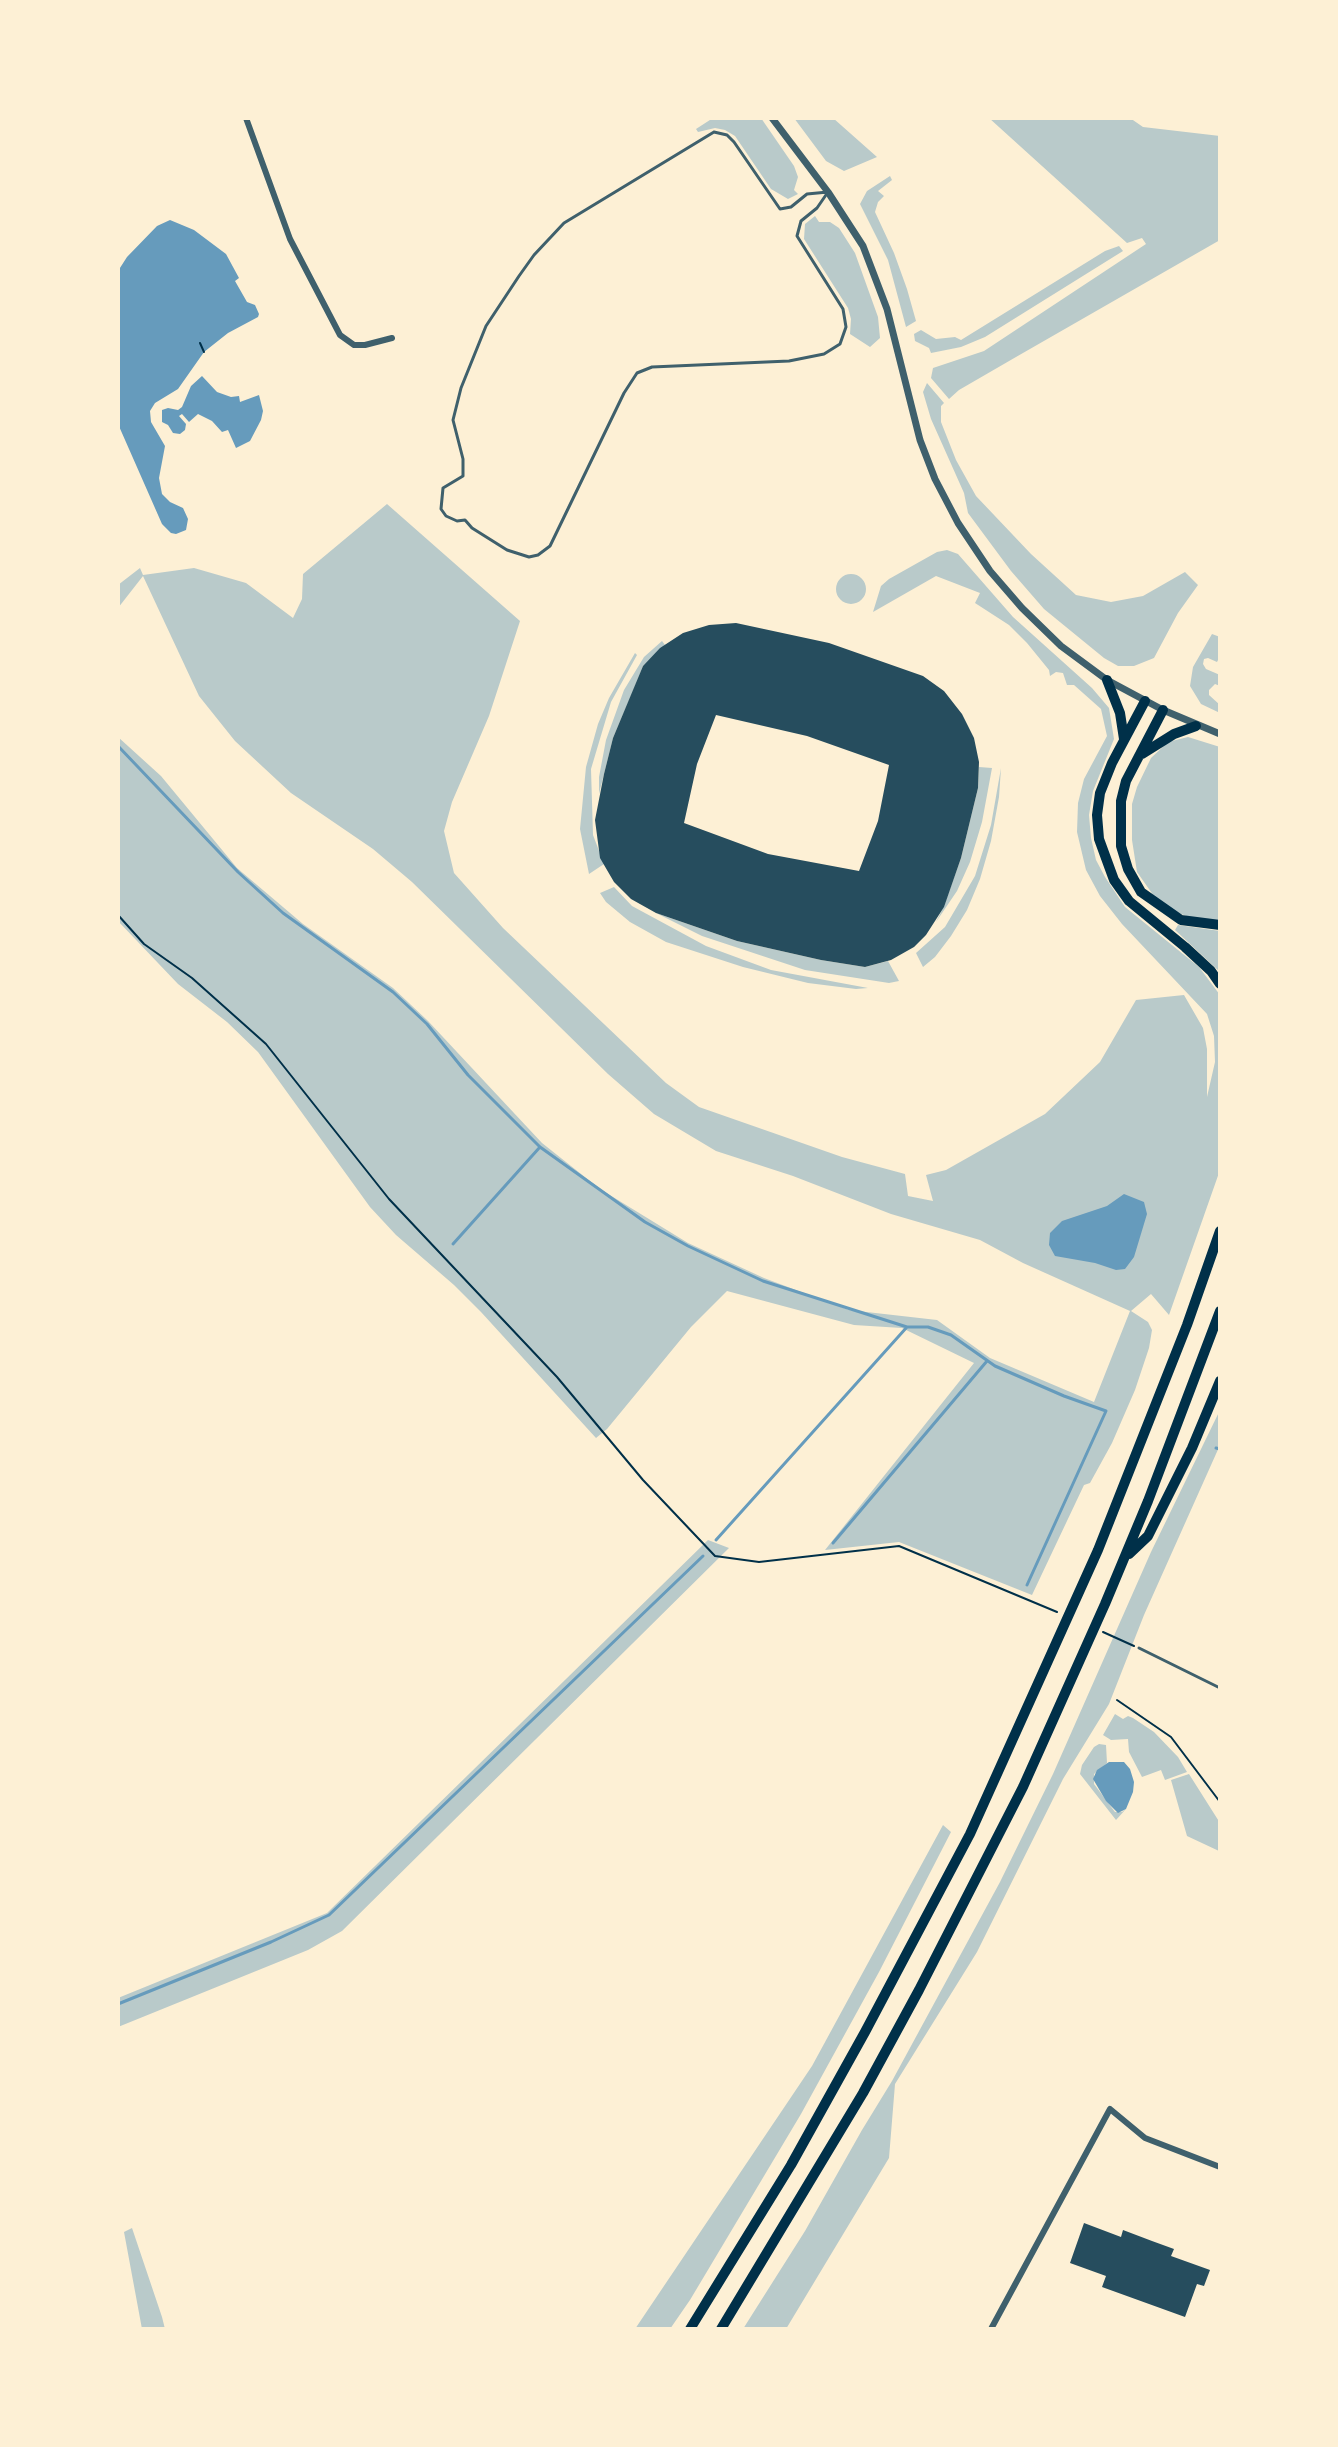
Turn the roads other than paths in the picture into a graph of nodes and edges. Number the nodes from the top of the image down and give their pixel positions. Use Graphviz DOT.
graph roads {
  1 [pos="246,118"];
  2 [pos="772,118"];
  3 [pos="828,192"];
  4 [pos="392,338"];
  5 [pos="1107,680"];
  6 [pos="1145,701"];
  7 [pos="1163,710"];
  8 [pos="1196,726"];
  9 [pos="1220,734"];
  10 [pos="1124,740"];
  11 [pos="1137,758"];
  12 [pos="1220,925"];
  13 [pos="1220,984"];
  14 [pos="1220,1231"];
  15 [pos="1220,1311"];
  16 [pos="1220,1381"];
  17 [pos="1124,1558"];
  18 [pos="1139,1648"];
  19 [pos="1220,1688"];
  20 [pos="1220,2167"];
  21 [pos="690,2329"];
  22 [pos="721,2329"];
  23 [pos="991,2329"];
  1 -- 4 [label="street"];
  2 -- 3 [label="street"];
  3 -- 3 [label="lane"];
  3 -- 5 [label="street"];
  5 -- 6 [label="street"];
  5 -- 10 [label="highway"];
  6 -- 7 [label="street"];
  6 -- 10 [label="highway"];
  7 -- 8 [label="street"];
  7 -- 11 [label="highway"];
  8 -- 9 [label="street"];
  8 -- 11 [label="highway"];
  10 -- 13 [label="highway"];
  11 -- 12 [label="highway"];
  14 -- 21 [label="highway"];
  15 -- 17 [label="highway"];
  16 -- 17 [label="highway"];
  17 -- 22 [label="highway"];
  18 -- 19 [label="lane"];
  20 -- 23 [label="street"];
}
